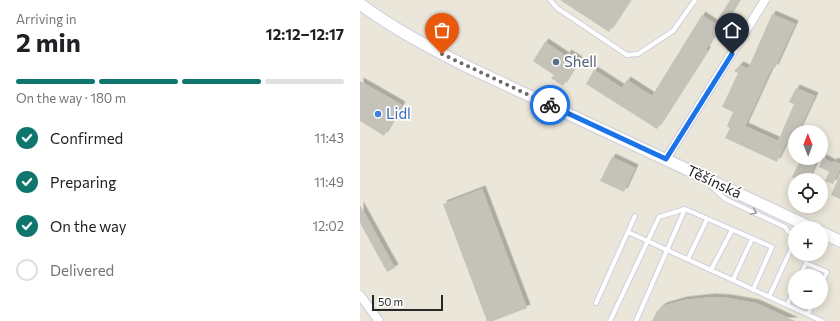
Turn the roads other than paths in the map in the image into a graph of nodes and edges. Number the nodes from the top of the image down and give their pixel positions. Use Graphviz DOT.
graph roads {
  1 [pos="550,0"];
  2 [pos="695,0"];
  3 [pos="765,0"];
  4 [pos="360,4"];
  5 [pos="666,159"];
  6 [pos="699,175"];
  7 [pos="685,210"];
  8 [pos="635,216"];
  9 [pos="707,219"];
  10 [pos="797,221"];
  11 [pos="732,230"];
  12 [pos="628,232"];
  13 [pos="828,235"];
  14 [pos="752,239"];
  15 [pos="647,241"];
  16 [pos="840,241"];
  17 [pos="667,250"];
  18 [pos="688,260"];
  19 [pos="803,269"];
  20 [pos="819,269"];
  21 [pos="711,270"];
  22 [pos="733,280"];
  23 [pos="753,290"];
  24 [pos="360,295"];
  25 [pos="768,296"];
  26 [pos="596,304"];
  27 [pos="787,305"];
  28 [pos="810,309"];
  29 [pos="808,314"];
  30 [pos="379,321"];
  31 [pos="610,321"];
  32 [pos="636,321"];
  33 [pos="822,321"];
  1 -- 2 [label="lane"];
  3 -- 5 [label="street"];
  4 -- 5 [label="street, Těšínská"];
  5 -- 6 [label="street, Těšínská"];
  6 -- 10 [label="street, Těšínská"];
  6 -- 25 [label="lane, one-way"];
  7 -- 9 [label="lane"];
  7 -- 15 [label="lane"];
  7 -- 17 [label="lane"];
  8 -- 12 [label="lane"];
  9 -- 11 [label="lane"];
  9 -- 18 [label="lane"];
  11 -- 14 [label="lane"];
  11 -- 21 [label="lane"];
  12 -- 15 [label="lane"];
  12 -- 26 [label="lane"];
  13 -- 16 [label="street"];
  14 -- 22 [label="lane"];
  14 -- 23 [label="lane"];
  15 -- 17 [label="lane"];
  15 -- 31 [label="lane"];
  17 -- 18 [label="lane"];
  17 -- 32 [label="lane"];
  18 -- 21 [label="lane"];
  19 -- 20 [label="lane"];
  21 -- 22 [label="lane"];
  22 -- 23 [label="lane"];
  23 -- 25 [label="lane"];
  24 -- 30 [label="street"];
  25 -- 27 [label="lane"];
  27 -- 29 [label="lane"];
  28 -- 29 [label="lane"];
  29 -- 33 [label="lane"];
}
